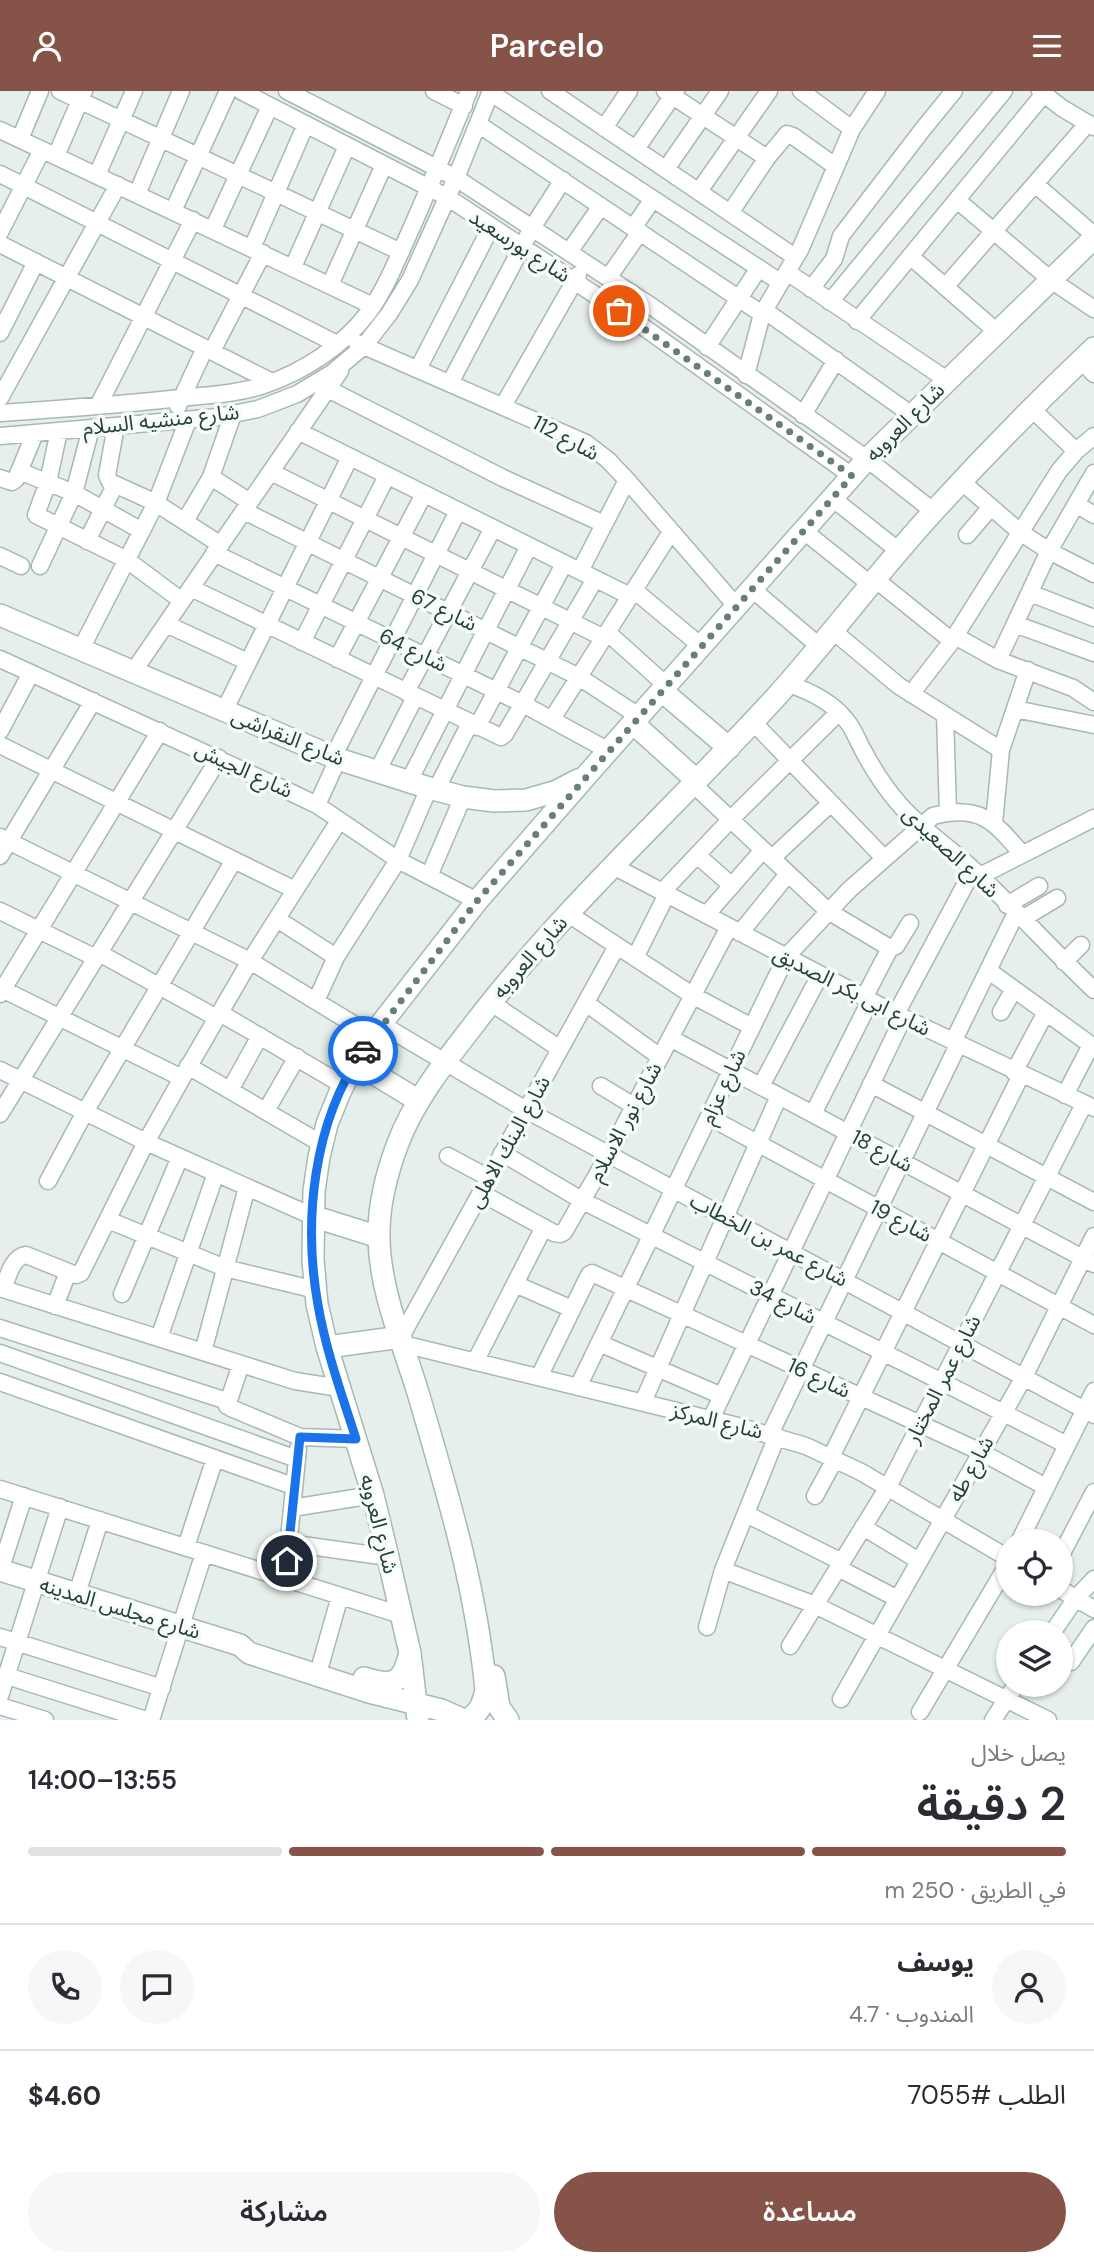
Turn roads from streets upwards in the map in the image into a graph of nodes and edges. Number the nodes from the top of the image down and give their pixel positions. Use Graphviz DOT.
graph roads {
  1 [pos="40,91"];
  2 [pos="60,91"];
  3 [pos="134,91"];
  4 [pos="181,91"];
  5 [pos="228,91"];
  6 [pos="241,91"];
  7 [pos="287,91"];
  8 [pos="433,91"];
  9 [pos="550,91"];
  10 [pos="629,91"];
  11 [pos="720,91"];
  12 [pos="769,91"];
  13 [pos="801,91"];
  14 [pos="877,91"];
  15 [pos="1004,91"];
  16 [pos="491,92"];
  17 [pos="671,93"];
  18 [pos="947,93"];
  19 [pos="1042,93"];
  20 [pos="82,96"];
  21 [pos="467,98"];
  22 [pos="270,106"];
  23 [pos="703,116"];
  24 [pos="121,120"];
  25 [pos="306,124"];
  26 [pos="478,124"];
  27 [pos="1091,125"];
  28 [pos="604,128"];
  29 [pos="852,129"];
  30 [pos="0,130"];
  31 [pos="737,137"];
  32 [pos="160,138"];
  33 [pos="20,139"];
  34 [pos="347,146"];
  35 [pos="636,149"];
  36 [pos="49,153"];
  37 [pos="198,156"];
  38 [pos="767,157"];
  39 [pos="384,165"];
  40 [pos="835,166"];
  41 [pos="438,169"];
  42 [pos="666,169"];
  43 [pos="0,174"];
  44 [pos="97,175"];
  45 [pos="238,175"];
  46 [pos="456,179"];
  47 [pos="563,180"];
  48 [pos="1035,184"];
  49 [pos="118,185"];
  50 [pos="23,186"];
  51 [pos="430,188"];
  52 [pos="699,191"];
  53 [pos="276,193"];
  54 [pos="136,194"];
  55 [pos="447,197"];
  56 [pos="653,199"];
  57 [pos="957,200"];
  58 [pos="601,206"];
  59 [pos="5,209"];
  60 [pos="173,211"];
  61 [pos="317,212"];
  62 [pos="730,213"];
  63 [pos="193,220"];
  64 [pos="97,223"];
  65 [pos="491,226"];
  66 [pos="532,228"];
  67 [pos="213,229"];
  68 [pos="355,230"];
  69 [pos="636,230"];
  70 [pos="0,232"];
  71 [pos="994,232"];
  72 [pos="1094,237"];
  73 [pos="0,244"];
  74 [pos="522,247"];
  75 [pos="257,251"];
  76 [pos="401,252"];
  77 [pos="569,252"];
  78 [pos="910,256"];
  79 [pos="795,257"];
  80 [pos="172,261"];
  81 [pos="36,263"];
  82 [pos="585,263"];
  83 [pos="293,267"];
  84 [pos="759,268"];
  85 [pos="784,277"];
  86 [pos="66,278"];
  87 [pos="608,278"];
  88 [pos="1051,280"];
  89 [pos="574,281"];
  90 [pos="330,285"];
  91 [pos="945,287"];
  92 [pos="811,289"];
  93 [pos="240,296"];
  94 [pos="739,299"];
  95 [pos="830,302"];
  96 [pos="373,306"];
  97 [pos="1094,309"];
  98 [pos="763,312"];
  99 [pos="660,313"];
  100 [pos="144,317"];
  101 [pos="857,321"];
  102 [pos="648,331"];
  103 [pos="0,333"];
  104 [pos="997,333"];
  105 [pos="341,341"];
  106 [pos="364,346"];
  107 [pos="707,347"];
  108 [pos="208,350"];
  109 [pos="348,359"];
  110 [pos="836,361"];
  111 [pos="1089,361"];
  112 [pos="418,369"];
  113 [pos="753,379"];
  114 [pos="947,380"];
  115 [pos="272,382"];
  116 [pos="450,383"];
  117 [pos="328,389"];
  118 [pos="0,398"];
  119 [pos="182,398"];
  120 [pos="747,402"];
  121 [pos="98,406"];
  122 [pos="503,406"];
  123 [pos="1032,409"];
  124 [pos="0,413"];
  125 [pos="233,414"];
  126 [pos="803,415"];
  127 [pos="912,415"];
  128 [pos="188,420"];
  129 [pos="171,421"];
  130 [pos="116,426"];
  131 [pos="91,428"];
  132 [pos="59,431"];
  133 [pos="299,431"];
  134 [pos="34,433"];
  135 [pos="0,436"];
  136 [pos="1093,438"];
  137 [pos="1076,451"];
  138 [pos="351,457"];
  139 [pos="867,459"];
  140 [pos="19,471"];
  141 [pos="271,472"];
  142 [pos="1094,473"];
  143 [pos="387,475"];
  144 [pos="852,476"];
  145 [pos="211,477"];
  146 [pos="0,478"];
  147 [pos="627,480"];
  148 [pos="48,482"];
  149 [pos="962,482"];
  150 [pos="115,485"];
  151 [pos="74,493"];
  152 [pos="424,494"];
  153 [pos="832,498"];
  154 [pos="329,501"];
  155 [pos="156,503"];
  156 [pos="1076,504"];
  157 [pos="247,507"];
  158 [pos="991,507"];
  159 [pos="103,509"];
  160 [pos="458,511"];
  161 [pos="933,511"];
  162 [pos="1094,515"];
  163 [pos="365,519"];
  164 [pos="185,521"];
  165 [pos="604,524"];
  166 [pos="59,527"];
  167 [pos="493,528"];
  168 [pos="142,531"];
  169 [pos="671,531"];
  170 [pos="804,531"];
  171 [pos="1020,532"];
  172 [pos="967,535"];
  173 [pos="401,537"];
  174 [pos="87,541"];
  175 [pos="307,543"];
  176 [pos="529,546"];
  177 [pos="218,549"];
  178 [pos="899,551"];
  179 [pos="1049,551"];
  180 [pos="436,554"];
  181 [pos="0,556"];
  182 [pos="127,560"];
  183 [pos="344,561"];
  184 [pos="564,564"];
  185 [pos="21,566"];
  186 [pos="40,566"];
  187 [pos="470,571"];
  188 [pos="580,572"];
  189 [pos="1094,574"];
  190 [pos="380,578"];
  191 [pos="595,579"];
  192 [pos="872,582"];
  193 [pos="285,588"];
  194 [pos="752,589"];
  195 [pos="507,590"];
  196 [pos="632,593"];
  197 [pos="1030,593"];
  198 [pos="187,594"];
  199 [pos="415,596"];
  200 [pos="321,605"];
  201 [pos="541,607"];
  202 [pos="737,607"];
  203 [pos="448,612"];
  204 [pos="0,615"];
  205 [pos="1094,618"];
  206 [pos="571,621"];
  207 [pos="356,623"];
  208 [pos="166,624"];
  209 [pos="266,624"];
  210 [pos="1015,624"];
  211 [pos="486,631"];
  212 [pos="605,635"];
  213 [pos="826,638"];
  214 [pos="953,638"];
  215 [pos="392,640"];
  216 [pos="302,642"];
  217 [pos="701,646"];
  218 [pos="519,647"];
  219 [pos="81,649"];
  220 [pos="1094,653"];
  221 [pos="425,656"];
  222 [pos="0,659"];
  223 [pos="337,659"];
  224 [pos="998,660"];
  225 [pos="548,661"];
  226 [pos="248,662"];
  227 [pos="1028,670"];
  228 [pos="134,672"];
  229 [pos="31,673"];
  230 [pos="463,675"];
  231 [pos="374,677"];
  232 [pos="579,677"];
  233 [pos="788,684"];
  234 [pos="664,688"];
  235 [pos="497,691"];
  236 [pos="410,694"];
  237 [pos="911,694"];
  238 [pos="93,701"];
  239 [pos="1094,702"];
  240 [pos="523,704"];
  241 [pos="1015,709"];
  242 [pos="224,711"];
  243 [pos="444,711"];
  244 [pos="839,712"];
  245 [pos="945,715"];
  246 [pos="552,719"];
  247 [pos="637,720"];
  248 [pos="753,722"];
  249 [pos="474,725"];
  250 [pos="1094,725"];
  251 [pos="0,731"];
  252 [pos="160,731"];
  253 [pos="0,745"];
  254 [pos="729,748"];
  255 [pos="1001,750"];
  256 [pos="609,751"];
  257 [pos="219,758"];
  258 [pos="335,758"];
  259 [pos="790,760"];
  260 [pos="52,770"];
  261 [pos="377,772"];
  262 [pos="585,777"];
  263 [pos="694,782"];
  264 [pos="424,786"];
  265 [pos="463,797"];
  266 [pos="117,802"];
  267 [pos="831,803"];
  268 [pos="317,805"];
  269 [pos="948,812"];
  270 [pos="1094,818"];
  271 [pos="731,819"];
  272 [pos="339,821"];
  273 [pos="994,823"];
  274 [pos="920,826"];
  275 [pos="175,831"];
  276 [pos="4,839"];
  277 [pos="768,854"];
  278 [pos="1022,854"];
  279 [pos="697,855"];
  280 [pos="0,856"];
  281 [pos="884,858"];
  282 [pos="234,860"];
  283 [pos="398,860"];
  284 [pos="613,866"];
  285 [pos="74,873"];
  286 [pos="976,873"];
  287 [pos="788,874"];
  288 [pos="429,876"];
  289 [pos="732,886"];
  290 [pos="1039,886"];
  291 [pos="295,890"];
  292 [pos="665,893"];
  293 [pos="1056,898"];
  294 [pos="477,901"];
  295 [pos="131,902"];
  296 [pos="0,911"];
  297 [pos="828,911"];
  298 [pos="1015,912"];
  299 [pos="567,913"];
  300 [pos="706,915"];
  301 [pos="277,919"];
  302 [pos="910,923"];
  303 [pos="39,930"];
  304 [pos="734,930"];
  305 [pos="192,932"];
  306 [pos="617,946"];
  307 [pos="1081,946"];
  308 [pos="890,948"];
  309 [pos="97,956"];
  310 [pos="336,957"];
  311 [pos="786,957"];
  312 [pos="635,958"];
  313 [pos="250,961"];
  314 [pos="1064,962"];
  315 [pos="989,971"];
  316 [pos="820,975"];
  317 [pos="160,987"];
  318 [pos="1014,989"];
  319 [pos="1094,990"];
  320 [pos="1,991"];
  321 [pos="692,995"];
  322 [pos="867,999"];
  323 [pos="316,1001"];
  324 [pos="491,1002"];
  325 [pos="586,1003"];
  326 [pos="1001,1012"];
  327 [pos="1046,1012"];
  328 [pos="218,1015"];
  329 [pos="899,1016"];
  330 [pos="60,1017"];
  331 [pos="752,1027"];
  332 [pos="377,1030"];
  333 [pos="260,1036"];
  334 [pos="670,1038"];
  335 [pos="956,1044"];
  336 [pos="123,1049"];
  337 [pos="560,1049"];
  338 [pos="297,1057"];
  339 [pos="660,1057"];
  340 [pos="355,1062"];
  341 [pos="444,1063"];
  342 [pos="0,1070"];
  343 [pos="731,1070"];
  344 [pos="185,1072"];
  345 [pos="1018,1074"];
  346 [pos="21,1080"];
  347 [pos="871,1084"];
  348 [pos="344,1085"];
  349 [pos="601,1086"];
  350 [pos="761,1086"];
  351 [pos="230,1090"];
  352 [pos="1065,1095"];
  353 [pos="779,1096"];
  354 [pos="419,1101"];
  355 [pos="634,1106"];
  356 [pos="1089,1106"];
  357 [pos="526,1110"];
  358 [pos="266,1111"];
  359 [pos="85,1112"];
  360 [pos="925,1113"];
  361 [pos="0,1114"];
  362 [pos="813,1114"];
  363 [pos="709,1117"];
  364 [pos="848,1132"];
  365 [pos="146,1142"];
  366 [pos="322,1144"];
  367 [pos="758,1144"];
  368 [pos="986,1145"];
  369 [pos="502,1153"];
  370 [pos="608,1154"];
  371 [pos="448,1156"];
  372 [pos="180,1157"];
  373 [pos="902,1161"];
  374 [pos="216,1173"];
  375 [pos="1046,1177"];
  376 [pos="825,1180"];
  377 [pos="48,1181"];
  378 [pos="485,1185"];
  379 [pos="247,1187"];
  380 [pos="675,1189"];
  381 [pos="962,1194"];
  382 [pos="583,1201"];
  383 [pos="1094,1202"];
  384 [pos="879,1209"];
  385 [pos="312,1216"];
  386 [pos="725,1216"];
  387 [pos="108,1220"];
  388 [pos="1022,1226"];
  389 [pos="544,1227"];
  390 [pos="146,1236"];
  391 [pos="652,1236"];
  392 [pos="1094,1236"];
  393 [pos="379,1237"];
  394 [pos="939,1241"];
  395 [pos="791,1251"];
  396 [pos="188,1253"];
  397 [pos="1088,1261"];
  398 [pos="705,1262"];
  399 [pos="225,1268"];
  400 [pos="68,1272"];
  401 [pos="997,1273"];
  402 [pos="844,1280"];
  403 [pos="514,1284"];
  404 [pos="2,1289"];
  405 [pos="626,1289"];
  406 [pos="316,1290"];
  407 [pos="122,1294"];
  408 [pos="770,1295"];
  409 [pos="55,1306"];
  410 [pos="1059,1307"];
  411 [pos="572,1309"];
  412 [pos="903,1312"];
  413 [pos="682,1315"];
  414 [pos="824,1322"];
  415 [pos="1094,1325"];
  416 [pos="0,1328"];
  417 [pos="159,1338"];
  418 [pos="402,1341"];
  419 [pos="599,1343"];
  420 [pos="961,1343"];
  421 [pos="746,1345"];
  422 [pos="327,1347"];
  423 [pos="202,1352"];
  424 [pos="883,1352"];
  425 [pos="0,1353"];
  426 [pos="475,1362"];
  427 [pos="241,1364"];
  428 [pos="658,1368"];
  429 [pos="801,1370"];
  430 [pos="539,1377"];
  431 [pos="1024,1377"];
  432 [pos="942,1381"];
  433 [pos="0,1383"];
  434 [pos="578,1387"];
  435 [pos="340,1388"];
  436 [pos="1094,1391"];
  437 [pos="722,1396"];
  438 [pos="861,1397"];
  439 [pos="643,1402"];
  440 [pos="227,1406"];
  441 [pos="1003,1413"];
  442 [pos="1089,1413"];
  443 [pos="711,1419"];
  444 [pos="920,1425"];
  445 [pos="773,1435"];
  446 [pos="300,1437"];
  447 [pos="356,1439"];
  448 [pos="1067,1445"];
  449 [pos="981,1452"];
  450 [pos="215,1458"];
  451 [pos="833,1458"];
  452 [pos="297,1459"];
  453 [pos="293,1486"];
  454 [pos="888,1487"];
  455 [pos="1046,1487"];
  456 [pos="0,1489"];
  457 [pos="1094,1492"];
  458 [pos="373,1495"];
  459 [pos="24,1496"];
  460 [pos="815,1496"];
  461 [pos="60,1507"];
  462 [pos="292,1508"];
  463 [pos="746,1514"];
  464 [pos="100,1520"];
  465 [pos="943,1520"];
  466 [pos="863,1527"];
  467 [pos="1025,1529"];
  468 [pos="1073,1532"];
  469 [pos="288,1543"];
  470 [pos="186,1547"];
  471 [pos="996,1551"];
  472 [pos="204,1553"];
  473 [pos="388,1556"];
  474 [pos="919,1561"];
  475 [pos="840,1565"];
  476 [pos="0,1570"];
  477 [pos="723,1570"];
  478 [pos="285,1579"];
  479 [pos="1094,1579"];
  480 [pos="37,1582"];
  481 [pos="996,1585"];
  482 [pos="78,1594"];
  483 [pos="340,1596"];
  484 [pos="1073,1596"];
  485 [pos="1076,1598"];
  486 [pos="898,1599"];
  487 [pos="474,1600"];
  488 [pos="815,1605"];
  489 [pos="1094,1609"];
  490 [pos="401,1615"];
  491 [pos="1061,1620"];
  492 [pos="182,1627"];
  493 [pos="707,1627"];
  494 [pos="1094,1628"];
  495 [pos="877,1636"];
  496 [pos="0,1637"];
  497 [pos="17,1643"];
  498 [pos="240,1645"];
  499 [pos="790,1646"];
  500 [pos="410,1653"];
  501 [pos="1073,1659"];
  502 [pos="321,1663"];
  503 [pos="946,1670"];
  504 [pos="6,1676"];
  505 [pos="162,1688"];
  506 [pos="0,1696"];
  507 [pos="841,1699"];
  508 [pos="1006,1699"];
  509 [pos="0,1706"];
  510 [pos="418,1712"];
  511 [pos="920,1712"];
  512 [pos="46,1720"];
  513 [pos="146,1720"];
  514 [pos="151,1720"];
  515 [pos="464,1720"];
  516 [pos="508,1720"];
  517 [pos="993,1720"];
  518 [pos="1048,1720"];
  1 -- 33 [label="street"];
  2 -- 20 [label="street"];
  3 -- 24 [label="street"];
  4 -- 32 [label="street"];
  5 -- 37 [label="street"];
  6 -- 22 [label="street, شارع بورسعيد"];
  7 -- 41 [label="street, شارع بورسعيد"];
  8 -- 21 [label="street"];
  9 -- 28 [label="street"];
  10 -- 28 [label="street"];
  11 -- 23 [label="street"];
  12 -- 31 [label="street"];
  13 -- 29 [label="street"];
  14 -- 29 [label="street"];
  15 -- 95 [label="street"];
  16 -- 26 [label="street, شارع منشيه السلام"];
  16 -- 56 [label="street"];
  17 -- 23 [label="street"];
  17 -- 35 [label="street"];
  18 -- 92 [label="street"];
  19 -- 27 [label="street"];
  19 -- 57 [label="street"];
  20 -- 24 [label="street"];
  20 -- 36 [label="street"];
  21 -- 41 [label="street, شارع منشيه السلام"];
  22 -- 25 [label="street, شارع بورسعيد"];
  22 -- 45 [label="street"];
  23 -- 31 [label="street"];
  23 -- 42 [label="street"];
  24 -- 32 [label="street"];
  24 -- 44 [label="street"];
  25 -- 34 [label="street, شارع بورسعيد"];
  25 -- 53 [label="street"];
  26 -- 46 [label="street, شارع منشيه السلام"];
  26 -- 47 [label="street"];
  27 -- 48 [label="street"];
  28 -- 35 [label="street"];
  29 -- 40 [label="street"];
  30 -- 33 [label="street"];
  31 -- 38 [label="street"];
  31 -- 52 [label="street"];
  32 -- 37 [label="street"];
  32 -- 54 [label="street"];
  33 -- 36 [label="street"];
  34 -- 39 [label="street, شارع بورسعيد"];
  34 -- 61 [label="street"];
  35 -- 42 [label="street"];
  36 -- 44 [label="street"];
  36 -- 50 [label="street"];
  37 -- 45 [label="street"];
  37 -- 60 [label="street"];
  38 -- 40 [label="street"];
  38 -- 62 [label="street"];
  39 -- 51 [label="street, شارع بورسعيد"];
  39 -- 68 [label="street"];
  40 -- 79 [label="street"];
  41 -- 46 [label="street, شارع بورسعيد"];
  41 -- 51 [label="street, شارع منشيه السلام"];
  42 -- 52 [label="street"];
  43 -- 50 [label="street, شارع 112"];
  44 -- 49 [label="street"];
  45 -- 53 [label="street"];
  45 -- 67 [label="street"];
  46 -- 55 [label="street, شارع منشيه السلام"];
  46 -- 66 [label="street, شارع بورسعيد"];
  47 -- 58 [label="street"];
  47 -- 66 [label="street"];
  48 -- 71 [label="street"];
  48 -- 72 [label="street"];
  49 -- 54 [label="street"];
  49 -- 64 [label="street"];
  50 -- 59 [label="street"];
  50 -- 64 [label="street, شارع 112"];
  51 -- 55 [label="street, شارع بورسعيد"];
  51 -- 76 [label="street, شارع منشيه السلام"];
  52 -- 62 [label="street"];
  53 -- 61 [label="street"];
  53 -- 75 [label="street"];
  54 -- 60 [label="street"];
  55 -- 65 [label="street, شارع بورسعيد"];
  55 -- 106 [label="street, شارع منشيه السلام"];
  56 -- 69 [label="street"];
  56 -- 84 [label="street"];
  57 -- 71 [label="street"];
  57 -- 78 [label="street"];
  58 -- 69 [label="street"];
  58 -- 77 [label="street"];
  59 -- 70 [label="street"];
  60 -- 63 [label="street"];
  61 -- 68 [label="street"];
  61 -- 83 [label="street"];
  62 -- 79 [label="street"];
  63 -- 67 [label="street"];
  63 -- 80 [label="street"];
  64 -- 80 [label="street, شارع 112"];
  64 -- 86 [label="street"];
  65 -- 74 [label="street, شارع بورسعيد"];
  65 -- 112 [label="street"];
  66 -- 74 [label="street"];
  66 -- 77 [label="street, شارع بورسعيد"];
  67 -- 75 [label="street"];
  68 -- 76 [label="street"];
  68 -- 90 [label="street"];
  69 -- 87 [label="street"];
  69 -- 94 [label="street"];
  71 -- 88 [label="street"];
  71 -- 91 [label="street"];
  72 -- 88 [label="street, شارع العروبه"];
  73 -- 81 [label="street"];
  74 -- 89 [label="street, شارع بورسعيد"];
  74 -- 116 [label="street"];
  75 -- 83 [label="street"];
  75 -- 93 [label="street"];
  76 -- 96 [label="street, شارع منشيه السلام"];
  77 -- 82 [label="street, شارع بورسعيد"];
  78 -- 91 [label="street"];
  78 -- 101 [label="street"];
  79 -- 85 [label="street"];
  80 -- 93 [label="street, شارع 112"];
  80 -- 100 [label="street"];
  81 -- 86 [label="street"];
  81 -- 103 [label="street"];
  82 -- 87 [label="street, شارع بورسعيد"];
  82 -- 89 [label="street"];
  83 -- 90 [label="street"];
  84 -- 85 [label="street"];
  84 -- 94 [label="street"];
  85 -- 92 [label="street"];
  85 -- 98 [label="street"];
  86 -- 100 [label="street"];
  86 -- 118 [label="street"];
  87 -- 99 [label="street, شارع بورسعيد"];
  88 -- 97 [label="street"];
  88 -- 104 [label="street, شارع العروبه"];
  89 -- 102 [label="street, شارع بورسعيد"];
  89 -- 122 [label="street"];
  90 -- 96 [label="street"];
  91 -- 104 [label="street"];
  92 -- 95 [label="street"];
  93 -- 105 [label="street, شارع 112"];
  93 -- 108 [label="street"];
  94 -- 98 [label="street"];
  94 -- 107 [label="street"];
  95 -- 101 [label="street"];
  96 -- 105 [label="street, شارع منشيه السلام"];
  98 -- 110 [label="street"];
  98 -- 113 [label="street"];
  99 -- 102 [label="street"];
  99 -- 107 [label="street, شارع بورسعيد"];
  100 -- 108 [label="street"];
  100 -- 121 [label="street"];
  101 -- 114 [label="street"];
  102 -- 120 [label="street, شارع بورسعيد"];
  104 -- 114 [label="street, شارع العروبه"];
  105 -- 106 [label="street, شارع 112"];
  105 -- 115 [label="street, شارع منشيه السلام"];
  106 -- 109 [label="street, شارع منشيه السلام"];
  106 -- 112 [label="street, شارع 112"];
  107 -- 113 [label="street, شارع بورسعيد"];
  108 -- 115 [label="street"];
  108 -- 119 [label="street"];
  109 -- 117 [label="street"];
  109 -- 125 [label="street, شارع منشيه السلام"];
  110 -- 126 [label="street"];
  110 -- 127 [label="street"];
  111 -- 123 [label="street, شارع العروبه"];
  112 -- 116 [label="street, شارع 112"];
  113 -- 120 [label="street"];
  113 -- 126 [label="street, شارع بورسعيد"];
  114 -- 127 [label="street, شارع العروبه"];
  115 -- 119 [label="street, شارع منشيه السلام"];
  116 -- 122 [label="street, شارع 112"];
  117 -- 133 [label="street"];
  117 -- 165 [label="street"];
  119 -- 121 [label="street, شارع منشيه السلام"];
  119 -- 129 [label="street"];
  120 -- 144 [label="street, شارع بورسعيد"];
  121 -- 124 [label="street, شارع منشيه السلام"];
  122 -- 147 [label="street, شارع 112"];
  123 -- 137 [label="street"];
  123 -- 149 [label="street, شارع العروبه"];
  125 -- 128 [label="street, شارع منشيه السلام"];
  125 -- 145 [label="street"];
  126 -- 139 [label="street, شارع بورسعيد"];
  127 -- 139 [label="street, شارع العروبه"];
  128 -- 129 [label="street, شارع منشيه السلام"];
  128 -- 155 [label="street"];
  129 -- 130 [label="street, شارع منشيه السلام"];
  130 -- 131 [label="street, شارع منشيه السلام"];
  130 -- 150 [label="street"];
  131 -- 132 [label="street, شارع منشيه السلام"];
  131 -- 151 [label="street"];
  132 -- 134 [label="street, شارع منشيه السلام"];
  132 -- 148 [label="street"];
  133 -- 138 [label="street"];
  133 -- 141 [label="street"];
  134 -- 135 [label="street, شارع منشيه السلام"];
  134 -- 140 [label="street"];
  136 -- 137 [label="street"];
  137 -- 171 [label="street"];
  138 -- 143 [label="street"];
  138 -- 154 [label="street"];
  139 -- 144 [label="street, شارع العروبه"];
  139 -- 161 [label="street, شارع بورسعيد"];
  140 -- 146 [label="street"];
  140 -- 148 [label="street"];
  141 -- 154 [label="street"];
  141 -- 157 [label="street"];
  142 -- 156 [label="street"];
  143 -- 152 [label="street"];
  143 -- 163 [label="street"];
  144 -- 153 [label="street, شارع العروبه"];
  145 -- 157 [label="street, شارع 67"];
  145 -- 164 [label="street"];
  147 -- 165 [label="street"];
  147 -- 169 [label="street, شارع 112"];
  148 -- 151 [label="street"];
  148 -- 166 [label="street"];
  149 -- 158 [label="street"];
  149 -- 161 [label="street, شارع العروبه"];
  150 -- 155 [label="street, شارع 64"];
  150 -- 159 [label="street"];
  151 -- 159 [label="street"];
  151 -- 166 [label="street"];
  152 -- 160 [label="street"];
  152 -- 173 [label="street"];
  153 -- 170 [label="street, شارع العروبه"];
  153 -- 178 [label="street"];
  154 -- 163 [label="street"];
  154 -- 175 [label="street"];
  155 -- 164 [label="street, شارع 64"];
  155 -- 168 [label="street"];
  156 -- 162 [label="street"];
  156 -- 179 [label="street"];
  157 -- 175 [label="street, شارع 67"];
  157 -- 177 [label="street"];
  158 -- 171 [label="street"];
  158 -- 172 [label="street"];
  159 -- 168 [label="street"];
  159 -- 174 [label="street"];
  160 -- 167 [label="street"];
  160 -- 180 [label="street"];
  161 -- 178 [label="street, شارع العروبه"];
  163 -- 173 [label="street"];
  163 -- 183 [label="street"];
  164 -- 177 [label="street, شارع 64"];
  165 -- 188 [label="street"];
  166 -- 174 [label="street"];
  166 -- 186 [label="street"];
  167 -- 176 [label="street"];
  167 -- 187 [label="street"];
  168 -- 182 [label="street"];
  169 -- 196 [label="street"];
  169 -- 202 [label="street, شارع 112"];
  170 -- 192 [label="street"];
  170 -- 194 [label="street, شارع العروبه"];
  171 -- 179 [label="street"];
  171 -- 214 [label="street"];
  173 -- 180 [label="street"];
  173 -- 190 [label="street"];
  174 -- 182 [label="street"];
  175 -- 183 [label="street, شارع 67"];
  175 -- 193 [label="street"];
  176 -- 184 [label="street"];
  176 -- 195 [label="street"];
  177 -- 193 [label="street, شارع 64"];
  177 -- 198 [label="street"];
  178 -- 192 [label="street, شارع العروبه"];
  179 -- 189 [label="street"];
  179 -- 197 [label="street"];
  180 -- 187 [label="street"];
  180 -- 199 [label="street"];
  181 -- 185 [label="street"];
  182 -- 198 [label="street"];
  182 -- 219 [label="street"];
  183 -- 190 [label="street, شارع 67"];
  183 -- 200 [label="street"];
  184 -- 188 [label="street"];
  184 -- 201 [label="street"];
  187 -- 195 [label="street"];
  187 -- 203 [label="street"];
  188 -- 191 [label="street"];
  190 -- 199 [label="street, شارع 67"];
  190 -- 207 [label="street"];
  191 -- 196 [label="street"];
  191 -- 206 [label="street"];
  192 -- 213 [label="street, شارع العروبه"];
  192 -- 214 [label="street"];
  193 -- 200 [label="street, شارع 64"];
  193 -- 209 [label="street"];
  194 -- 202 [label="street, شارع العروبه"];
  194 -- 213 [label="street"];
  195 -- 201 [label="street"];
  195 -- 211 [label="street"];
  196 -- 212 [label="street"];
  196 -- 217 [label="street"];
  197 -- 205 [label="street"];
  197 -- 210 [label="street"];
  198 -- 208 [label="street"];
  198 -- 209 [label="street"];
  199 -- 203 [label="street, شارع 67"];
  199 -- 215 [label="street"];
  200 -- 207 [label="street, شارع 64"];
  200 -- 216 [label="street"];
  201 -- 206 [label="street"];
  201 -- 218 [label="street"];
  202 -- 217 [label="street, شارع العروبه"];
  203 -- 211 [label="street, شارع 67"];
  203 -- 221 [label="street"];
  204 -- 219 [label="street, شارع النقراشى"];
  206 -- 212 [label="street"];
  206 -- 225 [label="street"];
  207 -- 215 [label="street, شارع 64"];
  207 -- 223 [label="street"];
  208 -- 226 [label="street"];
  208 -- 228 [label="street"];
  209 -- 216 [label="street"];
  209 -- 226 [label="street"];
  210 -- 220 [label="street"];
  210 -- 224 [label="street"];
  211 -- 218 [label="street, شارع 67"];
  211 -- 230 [label="street"];
  212 -- 232 [label="street"];
  212 -- 234 [label="street"];
  213 -- 233 [label="street, شارع العروبه"];
  213 -- 237 [label="street"];
  214 -- 224 [label="street"];
  214 -- 237 [label="street"];
  215 -- 221 [label="street, شارع 64"];
  215 -- 231 [label="street"];
  216 -- 223 [label="street"];
  217 -- 234 [label="street, شارع العروبه"];
  218 -- 225 [label="street, شارع 67"];
  218 -- 235 [label="street"];
  219 -- 228 [label="street, شارع النقراشى"];
  221 -- 230 [label="street, شارع 64"];
  221 -- 236 [label="street"];
  222 -- 229 [label="street, شارع الجيش"];
  223 -- 231 [label="street"];
  224 -- 227 [label="street"];
  225 -- 232 [label="street, شارع 67"];
  225 -- 240 [label="street"];
  226 -- 242 [label="street"];
  227 -- 239 [label="street"];
  227 -- 241 [label="street"];
  228 -- 242 [label="street, شارع النقراشى"];
  229 -- 238 [label="street, شارع الجيش"];
  229 -- 251 [label="street"];
  230 -- 235 [label="street, شارع 64"];
  230 -- 243 [label="street"];
  231 -- 236 [label="street"];
  231 -- 258 [label="street"];
  232 -- 246 [label="street"];
  232 -- 247 [label="street, شارع 67"];
  233 -- 244 [label="street, شارع الصعيدى"];
  233 -- 248 [label="street, شارع العروبه"];
  234 -- 247 [label="street, شارع العروبه"];
  234 -- 254 [label="street"];
  235 -- 240 [label="street, شارع 64"];
  235 -- 249 [label="street"];
  236 -- 243 [label="street"];
  236 -- 261 [label="street"];
  237 -- 245 [label="street"];
  238 -- 252 [label="street, شارع الجيش"];
  238 -- 260 [label="street"];
  240 -- 246 [label="street, شارع 64"];
  240 -- 249 [label="street"];
  241 -- 250 [label="street"];
  241 -- 255 [label="street"];
  242 -- 258 [label="street, شارع النقراشى"];
  243 -- 249 [label="street"];
  243 -- 264 [label="street"];
  244 -- 259 [label="street"];
  244 -- 274 [label="street, شارع الصعيدى"];
  245 -- 255 [label="street"];
  245 -- 269 [label="street"];
  246 -- 256 [label="street, شارع 64"];
  247 -- 256 [label="street, شارع العروبه"];
  247 -- 263 [label="street"];
  248 -- 254 [label="street, شارع العروبه"];
  248 -- 259 [label="street"];
  249 -- 264 [label="street"];
  252 -- 257 [label="street, شارع الجيش"];
  252 -- 266 [label="street"];
  253 -- 260 [label="street"];
  254 -- 263 [label="street, شارع العروبه"];
  255 -- 273 [label="street"];
  256 -- 262 [label="street, شارع العروبه"];
  257 -- 268 [label="street, شارع الجيش"];
  257 -- 275 [label="street"];
  258 -- 261 [label="street, شارع النقراشى"];
  258 -- 268 [label="street"];
  259 -- 267 [label="street"];
  259 -- 271 [label="street"];
  260 -- 266 [label="street"];
  260 -- 276 [label="street"];
  261 -- 264 [label="street, شارع النقراشى"];
  262 -- 265 [label="street, شارع النقراشى"];
  262 -- 294 [label="street, شارع العروبه"];
  263 -- 271 [label="street"];
  263 -- 284 [label="street, شارع العروبه"];
  264 -- 265 [label="street, شارع النقراشى"];
  264 -- 283 [label="street"];
  265 -- 288 [label="street"];
  266 -- 275 [label="street"];
  266 -- 285 [label="street"];
  267 -- 277 [label="street"];
  267 -- 281 [label="street"];
  268 -- 272 [label="street, شارع الجيش"];
  269 -- 273 [label="street"];
  269 -- 274 [label="street, شارع عزام"];
  270 -- 278 [label="street"];
  271 -- 277 [label="street"];
  271 -- 279 [label="street"];
  272 -- 283 [label="street, شارع الجيش"];
  272 -- 291 [label="street"];
  273 -- 278 [label="street"];
  274 -- 281 [label="street, شارع عزام"];
  274 -- 286 [label="street, شارع الصعيدى"];
  275 -- 282 [label="street"];
  275 -- 295 [label="street"];
  276 -- 280 [label="street"];
  276 -- 285 [label="street"];
  277 -- 287 [label="street"];
  277 -- 289 [label="street"];
  278 -- 286 [label="street"];
  279 -- 289 [label="street"];
  279 -- 292 [label="street"];
  281 -- 297 [label="street, شارع عزام"];
  282 -- 291 [label="street"];
  282 -- 305 [label="street"];
  283 -- 288 [label="street, شارع الجيش"];
  283 -- 310 [label="street"];
  284 -- 292 [label="street, شارع ابى بكر الصديق"];
  284 -- 299 [label="street, شارع العروبه"];
  285 -- 295 [label="street"];
  285 -- 303 [label="street"];
  286 -- 298 [label="street, شارع الصعيدى"];
  286 -- 329 [label="street"];
  287 -- 297 [label="street"];
  287 -- 304 [label="street, شارع نور الاسلام"];
  288 -- 294 [label="street, شارع الجيش"];
  289 -- 300 [label="street"];
  290 -- 298 [label="street"];
  291 -- 301 [label="street"];
  292 -- 300 [label="street, شارع ابى بكر الصديق"];
  292 -- 312 [label="street"];
  293 -- 298 [label="street"];
  294 -- 332 [label="street, شارع العروبه"];
  295 -- 305 [label="street"];
  295 -- 309 [label="street"];
  296 -- 303 [label="street"];
  297 -- 308 [label="street"];
  297 -- 311 [label="street, شارع عزام"];
  298 -- 314 [label="street, شارع الصعيدى"];
  298 -- 315 [label="street"];
  299 -- 306 [label="street"];
  299 -- 324 [label="street, شارع العروبه"];
  300 -- 304 [label="street, شارع ابى بكر الصديق"];
  301 -- 310 [label="street"];
  301 -- 313 [label="street"];
  302 -- 308 [label="street"];
  303 -- 309 [label="street"];
  303 -- 320 [label="street"];
  304 -- 311 [label="street, شارع ابى بكر الصديق"];
  304 -- 321 [label="street, شارع نور الاسلام"];
  305 -- 313 [label="street"];
  305 -- 317 [label="street"];
  306 -- 312 [label="street"];
  306 -- 325 [label="street, شارع البنك الاهلى"];
  307 -- 314 [label="street"];
  308 -- 322 [label="street"];
  309 -- 317 [label="street"];
  309 -- 330 [label="street"];
  310 -- 323 [label="street"];
  311 -- 316 [label="street, شارع ابى بكر الصديق"];
  311 -- 331 [label="street, شارع عزام"];
  312 -- 321 [label="street"];
  313 -- 323 [label="street"];
  313 -- 328 [label="street"];
  314 -- 319 [label="street, شارع الصعيدى"];
  315 -- 318 [label="street"];
  315 -- 335 [label="street"];
  316 -- 322 [label="street, شارع ابى بكر الصديق"];
  316 -- 350 [label="street"];
  317 -- 328 [label="street"];
  317 -- 336 [label="street"];
  318 -- 326 [label="street"];
  318 -- 327 [label="street"];
  320 -- 330 [label="street"];
  321 -- 331 [label="street"];
  321 -- 334 [label="street, شارع نور الاسلام"];
  322 -- 329 [label="street, شارع ابى بكر الصديق"];
  322 -- 362 [label="street"];
  323 -- 332 [label="street"];
  324 -- 337 [label="street"];
  324 -- 341 [label="street, شارع العروبه"];
  325 -- 337 [label="street, شارع البنك الاهلى"];
  325 -- 339 [label="street"];
  327 -- 345 [label="street"];
  327 -- 352 [label="street"];
  328 -- 333 [label="street"];
  328 -- 344 [label="street"];
  329 -- 335 [label="street, شارع ابى بكر الصديق"];
  329 -- 347 [label="street"];
  330 -- 336 [label="street"];
  330 -- 346 [label="street"];
  331 -- 343 [label="street, شارع عزام"];
  332 -- 340 [label="street, شارع العروبه"];
  332 -- 341 [label="street, شارع عمر بن الخطاب"];
  333 -- 338 [label="street"];
  333 -- 351 [label="street"];
  334 -- 339 [label="street, شارع نور الاسلام"];
  334 -- 343 [label="street, شارع 18"];
  335 -- 345 [label="street, شارع ابى بكر الصديق"];
  335 -- 360 [label="street"];
  336 -- 344 [label="street"];
  336 -- 359 [label="street"];
  337 -- 357 [label="street, شارع البنك الاهلى"];
  338 -- 348 [label="street"];
  338 -- 358 [label="street"];
  339 -- 355 [label="street, شارع نور الاسلام"];
  340 -- 348 [label="street, شارع العروبه"];
  340 -- 354 [label="street"];
  341 -- 354 [label="street, شارع العروبه"];
  341 -- 357 [label="street, شارع عمر بن الخطاب"];
  342 -- 346 [label="street"];
  343 -- 350 [label="street, شارع 18"];
  343 -- 363 [label="street, شارع عزام"];
  344 -- 351 [label="street"];
  344 -- 365 [label="street"];
  345 -- 352 [label="street, شارع ابى بكر الصديق"];
  345 -- 368 [label="street"];
  346 -- 359 [label="street"];
  346 -- 361 [label="street"];
  347 -- 360 [label="street"];
  347 -- 364 [label="street"];
  348 -- 366 [label="street, شارع العروبه"];
  349 -- 355 [label="street"];
  350 -- 353 [label="street, شارع 18"];
  351 -- 358 [label="street"];
  352 -- 356 [label="street, شارع ابى بكر الصديق"];
  353 -- 362 [label="street, شارع 18"];
  353 -- 367 [label="street"];
  354 -- 393 [label="street, شارع العروبه"];
  355 -- 370 [label="street, شارع نور الاسلام"];
  356 -- 375 [label="street, شارع عمر المختار"];
  357 -- 369 [label="street, شارع البنك الاهلى"];
  357 -- 370 [label="street, شارع عمر بن الخطاب"];
  358 -- 366 [label="street"];
  359 -- 365 [label="street"];
  359 -- 377 [label="street"];
  360 -- 368 [label="street"];
  360 -- 373 [label="street"];
  362 -- 364 [label="street, شارع 18"];
  363 -- 367 [label="street, شارع 19"];
  363 -- 380 [label="street, شارع عزام"];
  364 -- 373 [label="street, شارع 18"];
  364 -- 376 [label="street"];
  365 -- 372 [label="street"];
  365 -- 387 [label="street"];
  366 -- 385 [label="street, شارع العروبه"];
  367 -- 376 [label="street, شارع 19"];
  367 -- 386 [label="street"];
  368 -- 375 [label="street"];
  368 -- 381 [label="street"];
  369 -- 378 [label="street, شارع البنك الاهلى"];
  369 -- 382 [label="street, شارع 34"];
  370 -- 380 [label="street, شارع عمر بن الخطاب"];
  370 -- 382 [label="street, شارع نور الاسلام"];
  371 -- 378 [label="street"];
  372 -- 374 [label="street"];
  372 -- 390 [label="street"];
  373 -- 381 [label="street, شارع 18"];
  373 -- 384 [label="street"];
  374 -- 379 [label="street"];
  374 -- 396 [label="street"];
  375 -- 383 [label="street"];
  375 -- 388 [label="street, شارع عمر المختار"];
  376 -- 384 [label="street, شارع 19"];
  376 -- 395 [label="street"];
  378 -- 389 [label="street"];
  378 -- 418 [label="street, شارع البنك الاهلى"];
  379 -- 385 [label="street"];
  379 -- 399 [label="street"];
  380 -- 386 [label="street, شارع عمر بن الخطاب"];
  380 -- 391 [label="street, شارع عزام"];
  381 -- 388 [label="street, شارع 18"];
  381 -- 394 [label="street"];
  382 -- 389 [label="street, شارع نور الاسلام"];
  382 -- 391 [label="street, شارع 34"];
  384 -- 394 [label="street, شارع 19"];
  384 -- 402 [label="street"];
  385 -- 393 [label="street"];
  385 -- 406 [label="street, شارع العروبه"];
  386 -- 395 [label="street, شارع عمر بن الخطاب"];
  386 -- 398 [label="street"];
  387 -- 390 [label="street"];
  387 -- 400 [label="street"];
  388 -- 397 [label="street, شارع 18"];
  388 -- 401 [label="street, شارع عمر المختار"];
  389 -- 403 [label="street"];
  390 -- 396 [label="street"];
  390 -- 407 [label="street"];
  391 -- 398 [label="street, شارع 34"];
  391 -- 405 [label="street, شارع عزام"];
  392 -- 397 [label="street, شارع طه"];
  393 -- 418 [label="street, شارع العروبه"];
  394 -- 401 [label="street, شارع 19"];
  394 -- 412 [label="street"];
  395 -- 402 [label="street, شارع عمر بن الخطاب"];
  395 -- 408 [label="street"];
  396 -- 399 [label="street"];
  396 -- 417 [label="street"];
  397 -- 410 [label="street, شارع طه"];
  398 -- 408 [label="street, شارع 34"];
  398 -- 413 [label="street"];
  399 -- 406 [label="street"];
  399 -- 423 [label="street"];
  400 -- 404 [label="street"];
  400 -- 409 [label="street"];
  401 -- 410 [label="street, شارع 19"];
  401 -- 420 [label="street, شارع عمر المختار"];
  402 -- 412 [label="street, شارع عمر بن الخطاب"];
  402 -- 414 [label="street"];
  403 -- 411 [label="street"];
  403 -- 426 [label="street"];
  404 -- 409 [label="street"];
  405 -- 411 [label="street, شارع 16"];
  405 -- 413 [label="street, شارع 16"];
  405 -- 419 [label="street, شارع عزام"];
  406 -- 422 [label="street, شارع العروبه"];
  408 -- 414 [label="street, شارع 34"];
  408 -- 421 [label="street"];
  409 -- 417 [label="street"];
  410 -- 415 [label="street, شارع 19"];
  410 -- 431 [label="street, شارع طه"];
  411 -- 430 [label="street"];
  412 -- 420 [label="street, شارع عمر بن الخطاب"];
  412 -- 424 [label="street"];
  413 -- 421 [label="street, شارع 16"];
  413 -- 428 [label="street"];
  414 -- 424 [label="street, شارع 34"];
  414 -- 429 [label="street"];
  416 -- 440 [label="street"];
  417 -- 423 [label="street"];
  418 -- 422 [label="street"];
  418 -- 426 [label="street, شارع المركز"];
  418 -- 487 [label="street, شارع العروبه"];
  419 -- 428 [label="street"];
  419 -- 434 [label="street, شارع عزام"];
  420 -- 431 [label="street, شارع عمر بن الخطاب"];
  420 -- 432 [label="street, شارع عمر المختار"];
  421 -- 429 [label="street, شارع 16"];
  421 -- 437 [label="street"];
  422 -- 435 [label="street, شارع العروبه"];
  423 -- 427 [label="street"];
  424 -- 432 [label="street, شارع 34"];
  424 -- 438 [label="street"];
  425 -- 452 [label="street"];
  426 -- 430 [label="street, شارع المركز"];
  427 -- 435 [label="street"];
  427 -- 440 [label="street"];
  428 -- 437 [label="street"];
  428 -- 439 [label="street"];
  429 -- 438 [label="street, شارع 16"];
  429 -- 445 [label="street"];
  430 -- 434 [label="street, شارع المركز"];
  431 -- 441 [label="street, شارع طه"];
  431 -- 442 [label="street, شارع عمر بن الخطاب"];
  432 -- 441 [label="street, شارع 34"];
  432 -- 444 [label="street, شارع عمر المختار"];
  433 -- 450 [label="street"];
  434 -- 439 [label="street, شارع المركز"];
  435 -- 447 [label="street, شارع العروبه"];
  436 -- 442 [label="street"];
  437 -- 443 [label="street"];
  438 -- 444 [label="street, شارع 16"];
  438 -- 451 [label="street"];
  439 -- 443 [label="street, شارع المركز"];
  440 -- 446 [label="street"];
  441 -- 448 [label="street, شارع 34"];
  441 -- 449 [label="street, شارع طه"];
  442 -- 448 [label="street"];
  443 -- 445 [label="street, شارع المركز"];
  444 -- 449 [label="street, شارع 16"];
  444 -- 454 [label="street, شارع عمر المختار"];
  445 -- 451 [label="street, شارع المركز"];
  445 -- 463 [label="street"];
  446 -- 447 [label="street"];
  446 -- 452 [label="street"];
  447 -- 458 [label="street, شارع العروبه"];
  448 -- 455 [label="street"];
  449 -- 455 [label="street, شارع 16"];
  449 -- 465 [label="street, شارع طه"];
  450 -- 453 [label="street"];
  450 -- 470 [label="street"];
  451 -- 454 [label="street, شارع المركز"];
  451 -- 460 [label="street"];
  452 -- 453 [label="street"];
  453 -- 462 [label="street"];
  454 -- 465 [label="street, شارع المركز"];
  454 -- 466 [label="street, شارع عمر المختار"];
  455 -- 467 [label="street"];
  456 -- 459 [label="street"];
  457 -- 468 [label="street"];
  458 -- 462 [label="street"];
  458 -- 473 [label="street, شارع العروبه"];
  459 -- 461 [label="street"];
  459 -- 476 [label="street"];
  461 -- 464 [label="street"];
  461 -- 480 [label="street"];
  462 -- 469 [label="street"];
  463 -- 475 [label="street"];
  463 -- 477 [label="street"];
  464 -- 470 [label="street"];
  464 -- 482 [label="street"];
  465 -- 471 [label="street, شارع المركز"];
  465 -- 474 [label="street, شارع طه"];
  466 -- 474 [label="street"];
  466 -- 475 [label="street, شارع عمر المختار"];
  469 -- 473 [label="street"];
  469 -- 478 [label="street"];
  470 -- 472 [label="street"];
  472 -- 478 [label="street"];
  472 -- 492 [label="street"];
  473 -- 490 [label="street, شارع العروبه"];
  474 -- 486 [label="street, شارع طه"];
  475 -- 486 [label="street"];
  475 -- 488 [label="street, شارع عمر المختار"];
  476 -- 480 [label="street, شارع مجلس المدينه"];
  477 -- 488 [label="street"];
  477 -- 493 [label="street"];
  478 -- 483 [label="street"];
  479 -- 485 [label="street"];
  480 -- 482 [label="street, شارع مجلس المدينه"];
  480 -- 497 [label="street"];
  481 -- 503 [label="street"];
  482 -- 492 [label="street, شارع مجلس المدينه"];
  483 -- 490 [label="street"];
  483 -- 502 [label="street"];
  484 -- 485 [label="street"];
  485 -- 489 [label="street"];
  485 -- 491 [label="street"];
  486 -- 495 [label="street, شارع طه"];
  487 -- 515 [label="street, شارع العروبه"];
  487 -- 516 [label="street"];
  488 -- 495 [label="street"];
  488 -- 499 [label="street, شارع عمر المختار"];
  490 -- 500 [label="street, شارع العروبه"];
  492 -- 498 [label="street, شارع مجلس المدينه"];
  492 -- 505 [label="street"];
  494 -- 501 [label="street"];
  495 -- 503 [label="street"];
  495 -- 507 [label="street, شارع طه"];
  496 -- 497 [label="street"];
  497 -- 504 [label="street"];
  497 -- 505 [label="street"];
  498 -- 502 [label="street, شارع مجلس المدينه"];
  498 -- 510 [label="street, شارع مجلس المدينه"];
  500 -- 502 [label="street, شارع مجلس المدينه"];
  500 -- 510 [label="street, شارع العروبه"];
  503 -- 508 [label="street"];
  503 -- 511 [label="street"];
  504 -- 506 [label="street"];
  504 -- 513 [label="street"];
  505 -- 514 [label="street"];
  508 -- 517 [label="street"];
  508 -- 518 [label="street"];
  509 -- 512 [label="street"];
  510 -- 515 [label="street, شارع مجلس المدينه"];
}
